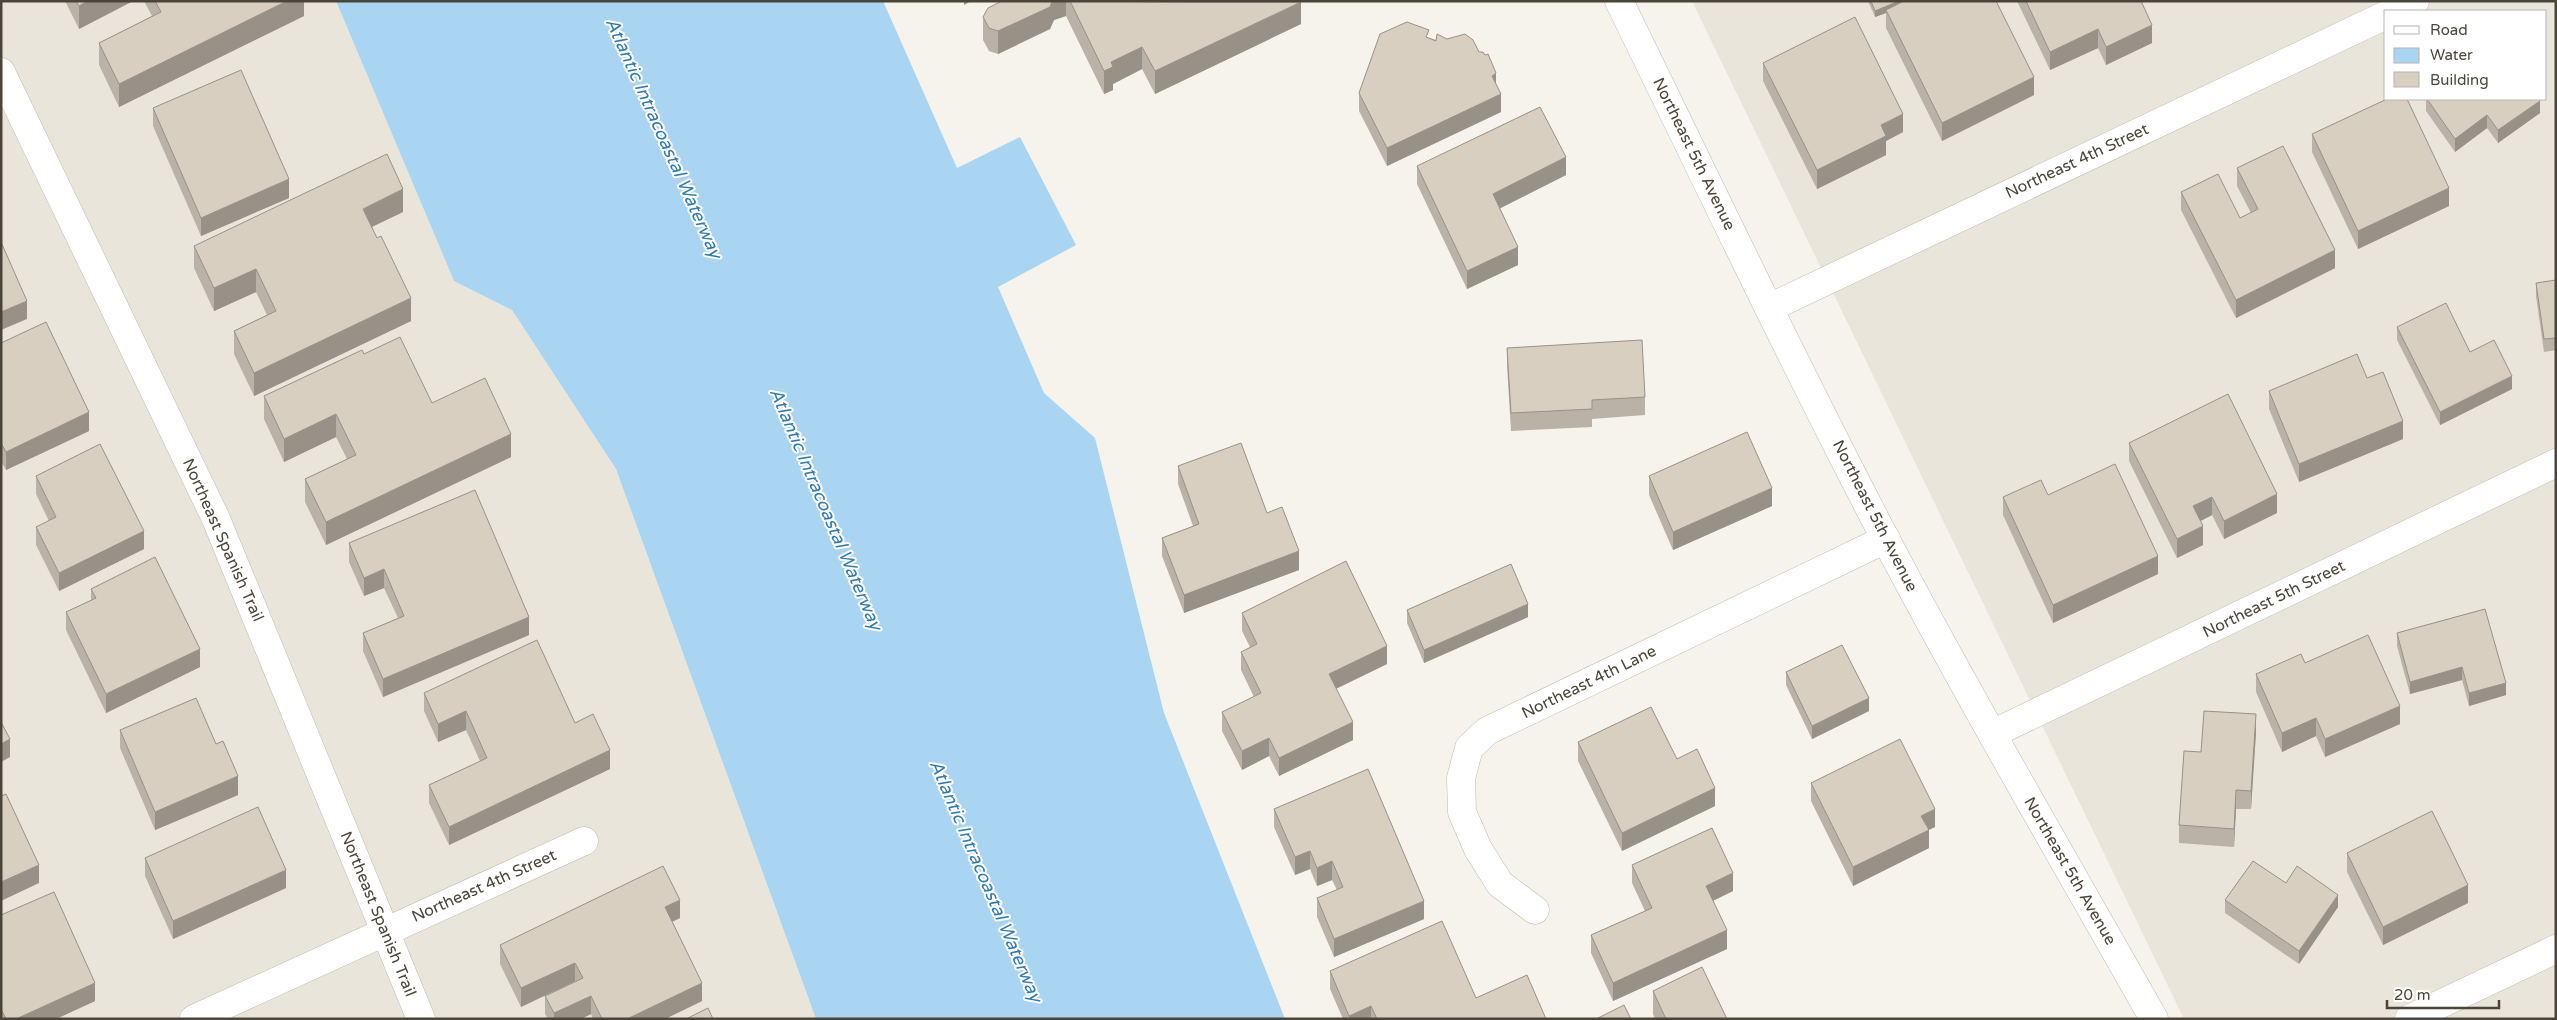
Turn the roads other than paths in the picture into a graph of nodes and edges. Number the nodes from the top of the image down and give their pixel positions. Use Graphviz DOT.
graph roads {
  1 [pos="1619,1"];
  2 [pos="2415,1"];
  3 [pos="2396,10"];
  4 [pos="2384,16"];
  5 [pos="1,72"];
  6 [pos="1768,308"];
  7 [pos="2556,463"];
  8 [pos="1886,539"];
  9 [pos="1992,734"];
  10 [pos="584,841"];
  11 [pos="1535,910"];
  12 [pos="385,930"];
  13 [pos="2556,949"];
  14 [pos="194,1019"];
  15 [pos="421,1019"];
  16 [pos="2154,1019"];
  17 [pos="2409,1019"];
  1 -- 6 [label="street, Northeast 5th Avenue"];
  2 -- 3 [label="street"];
  4 -- 6 [label="street, Northeast 4th Street"];
  5 -- 12 [label="street, Northeast Spanish Trail"];
  6 -- 8 [label="street, Northeast 5th Avenue"];
  7 -- 9 [label="street, Northeast 5th Street"];
  8 -- 9 [label="street, Northeast 5th Avenue"];
  8 -- 11 [label="street, Northeast 4th Lane"];
  9 -- 16 [label="street, Northeast 5th Avenue"];
  10 -- 12 [label="street, Northeast 4th Street"];
  12 -- 14 [label="street, Northeast 4th Street"];
  12 -- 15 [label="street, Northeast Spanish Trail"];
  13 -- 17 [label="street"];
}
